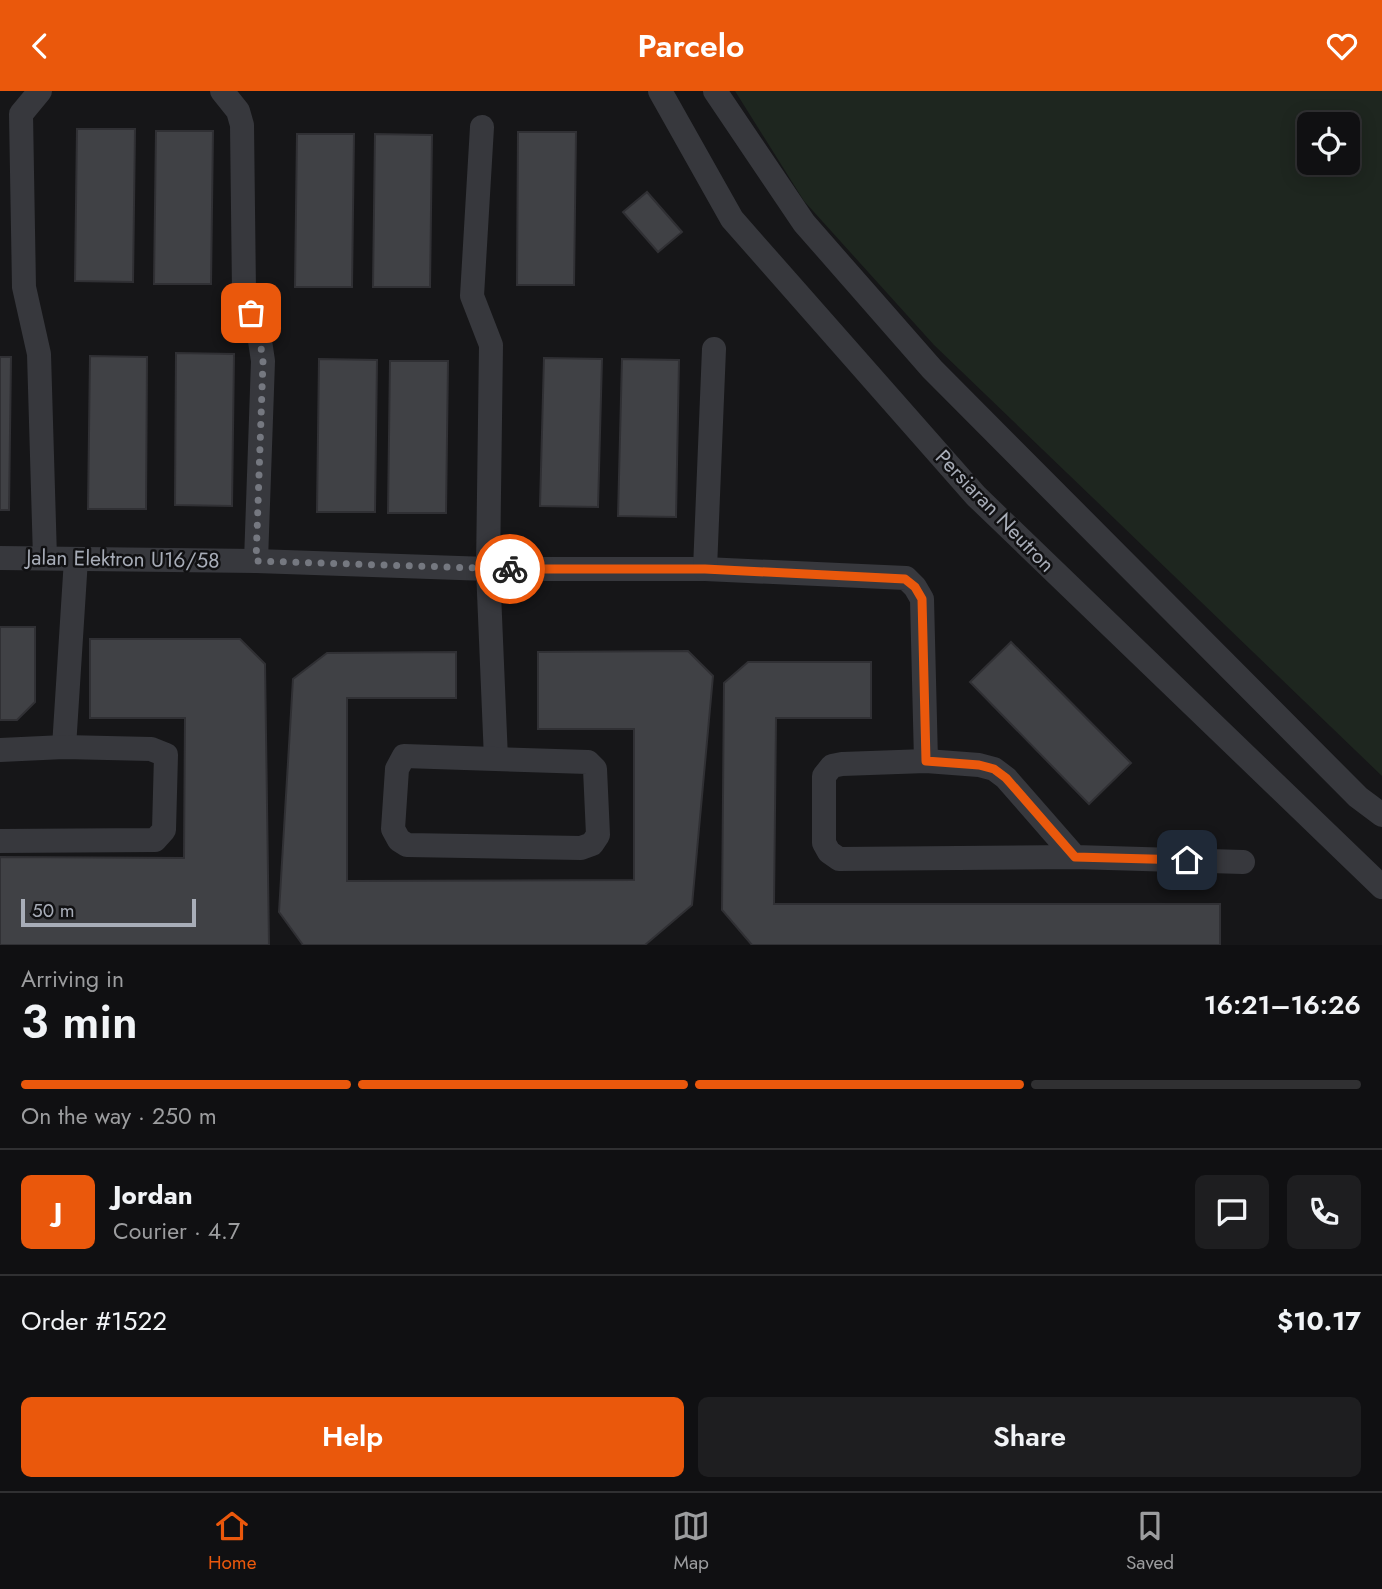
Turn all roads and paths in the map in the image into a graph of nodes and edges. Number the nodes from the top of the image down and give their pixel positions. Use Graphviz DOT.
graph roads {
  1 [pos="40,91"];
  2 [pos="222,91"];
  3 [pos="660,91"];
  4 [pos="715,91"];
  5 [pos="482,127"];
  6 [pos="714,349"];
  7 [pos="0,558"];
  8 [pos="46,558"];
  9 [pos="76,559"];
  10 [pos="256,561"];
  11 [pos="488,569"];
  12 [pos="705,569"];
  13 [pos="64,747"];
  14 [pos="0,750"];
  15 [pos="496,759"];
  16 [pos="926,761"];
  17 [pos="1382,815"];
  18 [pos="0,841"];
  19 [pos="1075,857"];
  20 [pos="1243,862"];
  21 [pos="1382,887"];
  1 -- 8 [label="street"];
  2 -- 10 [label="street"];
  3 -- 21 [label="street, Persiaran Neutron"];
  4 -- 17 [label="street"];
  5 -- 11 [label="street"];
  6 -- 12 [label="street"];
  7 -- 8 [label="street, Jalan Elektron U16/58"];
  8 -- 9 [label="street, Jalan Elektron U16/58"];
  9 -- 10 [label="street, Jalan Elektron U16/58"];
  9 -- 13 [label="street"];
  10 -- 11 [label="street, Jalan Elektron U16/58"];
  11 -- 12 [label="street, Jalan Elektron U16/58"];
  11 -- 15 [label="street"];
  12 -- 16 [label="street, Jalan Elektron U16/58"];
  13 -- 14 [label="street"];
  13 -- 18 [label="street"];
  15 -- 15 [label="street"];
  16 -- 19 [label="street"];
  16 -- 19 [label="street"];
  19 -- 20 [label="street"];
}
